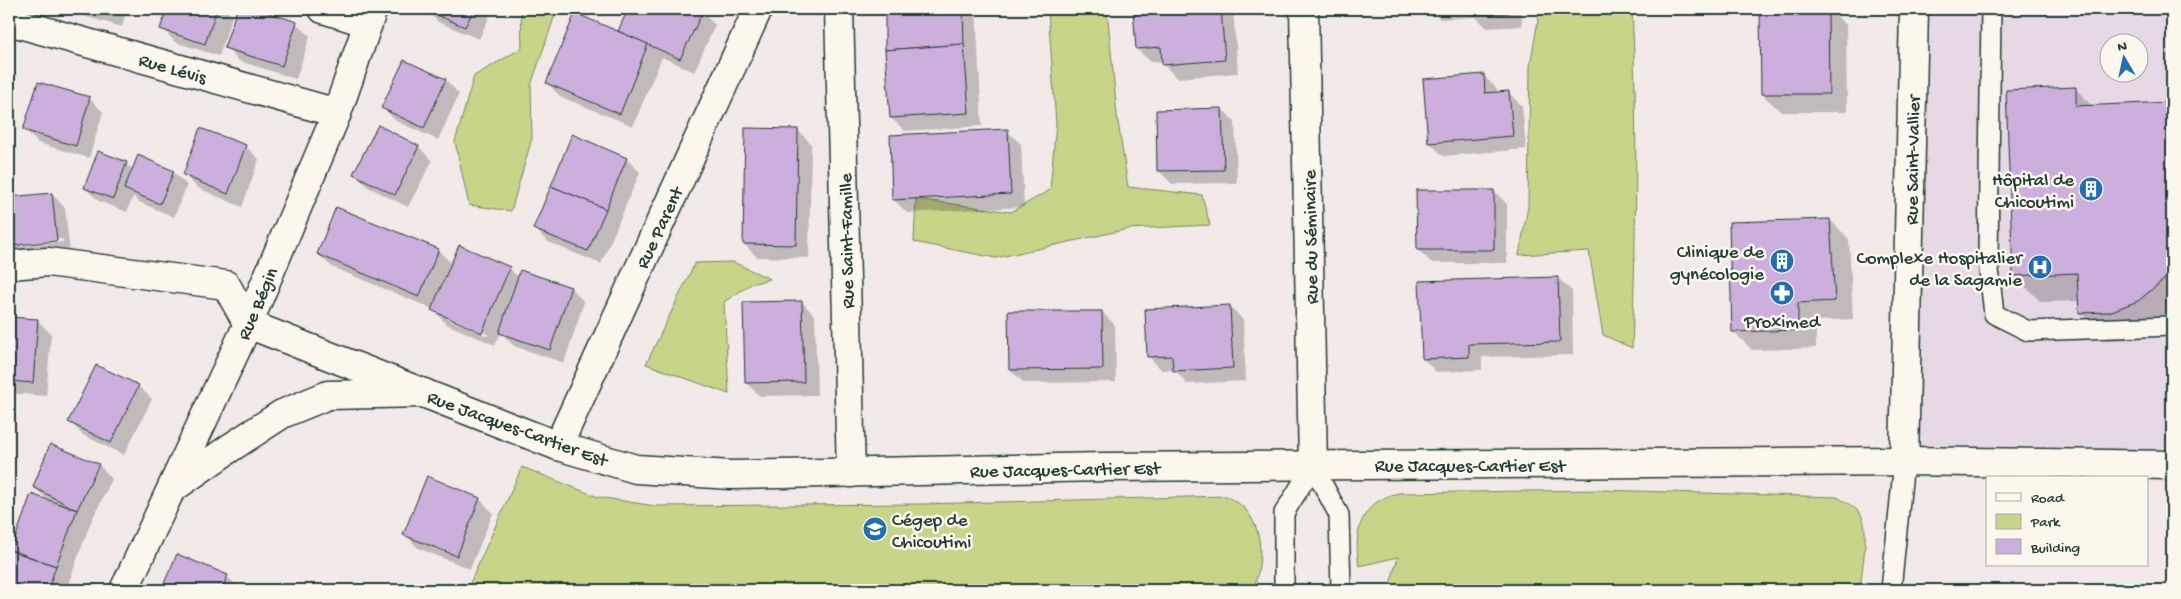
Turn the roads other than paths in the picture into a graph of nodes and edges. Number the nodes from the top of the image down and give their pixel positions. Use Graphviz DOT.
graph roads {
  1 [pos="323,9"];
  2 [pos="758,9"];
  3 [pos="839,9"];
  4 [pos="1304,9"];
  5 [pos="1914,9"];
  6 [pos="1991,9"];
  7 [pos="370,16"];
  8 [pos="9,21"];
  9 [pos="337,114"];
  10 [pos="9,265"];
  11 [pos="248,324"];
  12 [pos="2172,326"];
  13 [pos="424,393"];
  14 [pos="558,446"];
  15 [pos="1904,460"];
  16 [pos="2172,464"];
  17 [pos="1313,466"];
  18 [pos="851,472"];
  19 [pos="172,489"];
  20 [pos="124,590"];
  21 [pos="1284,590"];
  22 [pos="1341,590"];
  23 [pos="1891,590"];
  1 -- 7 [label="street"];
  2 -- 14 [label="street, Rue Parent"];
  3 -- 18 [label="street, Rue Saint-Famille"];
  4 -- 17 [label="street, Rue du Séminaire"];
  5 -- 15 [label="street, Rue Saint-Vallier"];
  6 -- 12 [label="lane"];
  7 -- 9 [label="street, Rue Bégin"];
  8 -- 9 [label="street, Rue Lévis"];
  9 -- 11 [label="street, Rue Bégin"];
  10 -- 11 [label="street"];
  11 -- 13 [label="street, Rue Jacques-Cartier Est"];
  11 -- 19 [label="street, Rue Bégin"];
  13 -- 14 [label="street, Rue Jacques-Cartier Est"];
  13 -- 19 [label="street"];
  14 -- 18 [label="street, Rue Jacques-Cartier Est"];
  15 -- 16 [label="street, Rue Jacques-Cartier Est"];
  15 -- 17 [label="street, Rue Jacques-Cartier Est"];
  15 -- 23 [label="lane"];
  17 -- 18 [label="street, Rue Jacques-Cartier Est"];
  17 -- 21 [label="lane"];
  17 -- 22 [label="lane"];
  19 -- 20 [label="street, Rue Bégin"];
}
